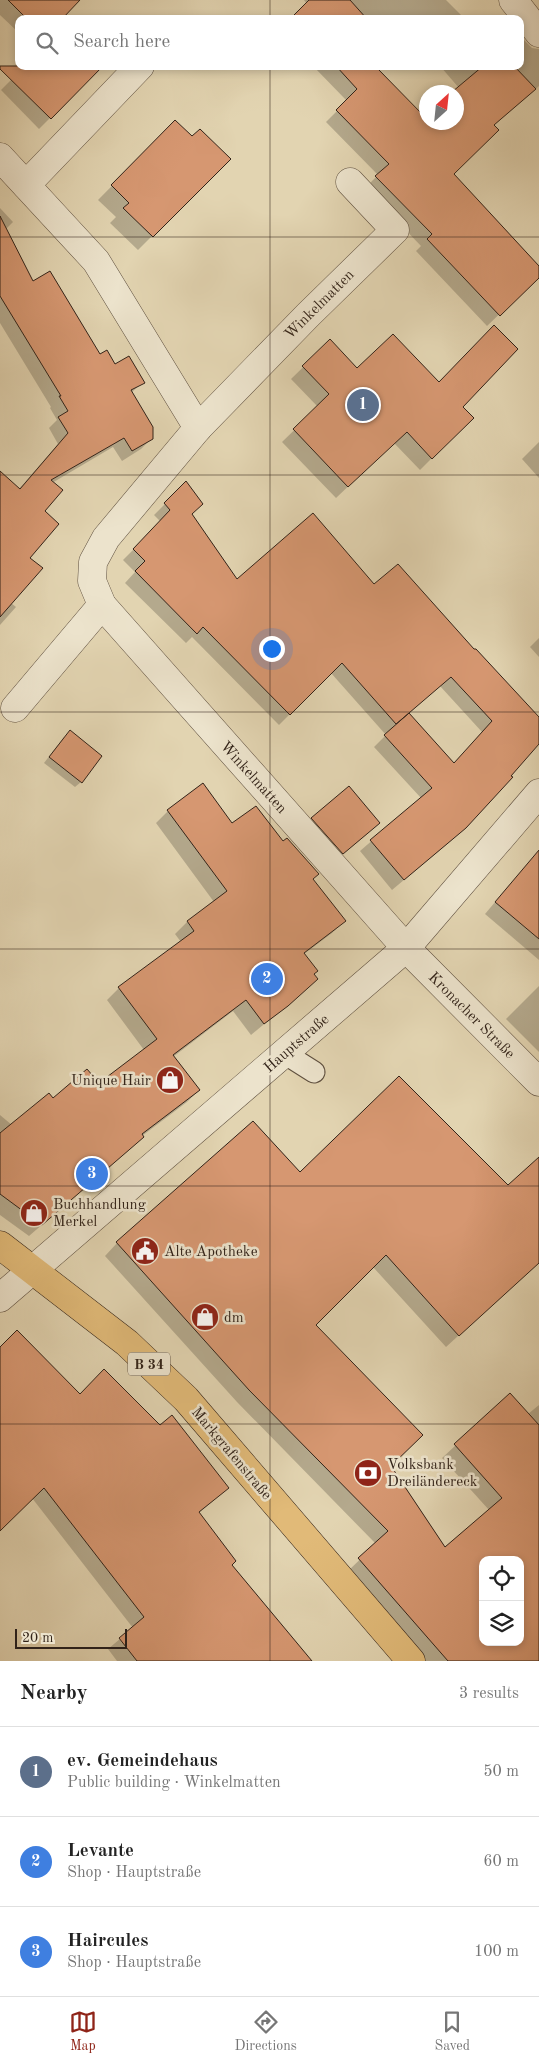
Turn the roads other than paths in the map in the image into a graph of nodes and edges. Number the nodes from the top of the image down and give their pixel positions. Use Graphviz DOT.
graph roads {
  1 [pos="514,0"];
  2 [pos="539,34"];
  3 [pos="136,70"];
  4 [pos="0,157"];
  5 [pos="350,182"];
  6 [pos="26,185"];
  7 [pos="198,428"];
  8 [pos="102,605"];
  9 [pos="15,708"];
  10 [pos="539,792"];
  11 [pos="406,948"];
  12 [pos="284,1053"];
  13 [pos="314,1072"];
  14 [pos="539,1082"];
  15 [pos="0,1246"];
  16 [pos="30,1270"];
  17 [pos="0,1298"];
  18 [pos="411,1661"];
  1 -- 2 [label="street"];
  3 -- 6 [label="street"];
  4 -- 6 [label="street"];
  5 -- 7 [label="street, Winkelmatten"];
  6 -- 7 [label="street"];
  7 -- 8 [label="street, Winkelmatten"];
  8 -- 9 [label="street"];
  8 -- 11 [label="street, Winkelmatten"];
  10 -- 11 [label="street, Hauptstraße"];
  11 -- 12 [label="street, Hauptstraße"];
  11 -- 14 [label="street, Kronacher Straße"];
  12 -- 13 [label="lane"];
  12 -- 16 [label="street, Hauptstraße"];
  15 -- 16 [label="main road, B 34"];
  16 -- 17 [label="street, Hauptstraße"];
  16 -- 18 [label="main road, Markgrafenstraße / B 34"];
}
